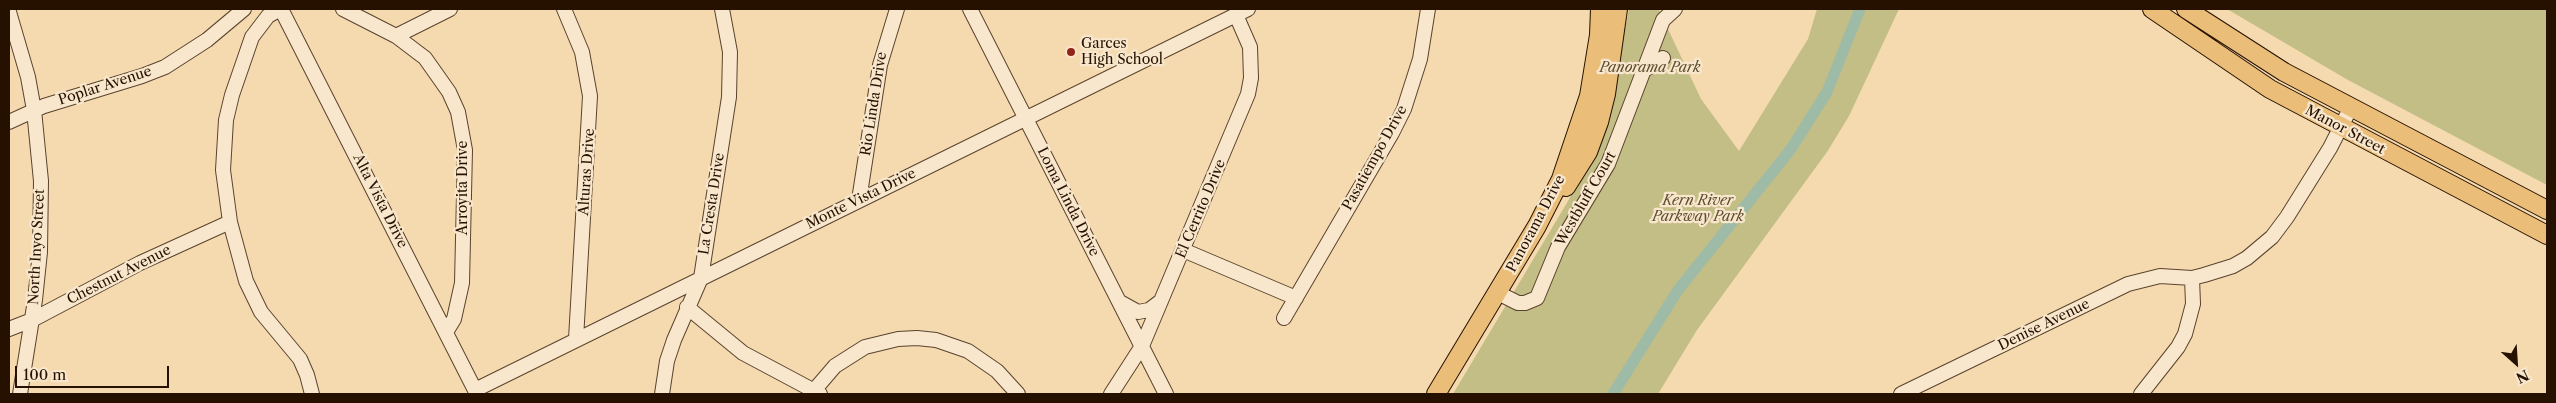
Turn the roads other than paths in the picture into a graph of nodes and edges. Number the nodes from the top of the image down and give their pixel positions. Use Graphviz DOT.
graph roads {
  1 [pos="244,9"];
  2 [pos="280,9"];
  3 [pos="343,9"];
  4 [pos="450,9"];
  5 [pos="564,9"];
  6 [pos="722,9"];
  7 [pos="897,9"];
  8 [pos="970,9"];
  9 [pos="1428,9"];
  10 [pos="1600,9"];
  11 [pos="1618,9"];
  12 [pos="1676,9"];
  13 [pos="2152,9"];
  14 [pos="2186,9"];
  15 [pos="9,12"];
  16 [pos="1242,12"];
  17 [pos="396,36"];
  18 [pos="1663,58"];
  19 [pos="1646,69"];
  20 [pos="2350,107"];
  21 [pos="34,110"];
  22 [pos="1025,119"];
  23 [pos="9,122"];
  24 [pos="2341,127"];
  25 [pos="859,200"];
  26 [pos="2547,210"];
  27 [pos="230,222"];
  28 [pos="2547,235"];
  29 [pos="1183,250"];
  30 [pos="701,278"];
  31 [pos="2192,278"];
  32 [pos="1501,288"];
  33 [pos="1296,298"];
  34 [pos="1162,300"];
  35 [pos="1120,302"];
  36 [pos="687,307"];
  37 [pos="1284,318"];
  38 [pos="32,320"];
  39 [pos="9,329"];
  40 [pos="446,332"];
  41 [pos="576,340"];
  42 [pos="1142,346"];
  43 [pos="476,392"];
  44 [pos="814,393"];
  45 [pos="20,394"];
  46 [pos="312,394"];
  47 [pos="662,394"];
  48 [pos="1018,394"];
  49 [pos="1111,394"];
  50 [pos="1166,394"];
  51 [pos="1436,394"];
  52 [pos="1902,394"];
  53 [pos="2141,394"];
  1 -- 21 [label="street, Poplar Avenue"];
  2 -- 27 [label="street"];
  2 -- 40 [label="street, Alta Vista Drive"];
  3 -- 17 [label="street, Arroyita Drive"];
  4 -- 17 [label="street"];
  5 -- 41 [label="street, Alturas Drive"];
  6 -- 30 [label="street, La Cresta Drive"];
  7 -- 25 [label="street, Rio Linda Drive"];
  8 -- 22 [label="street, Loma Linda Drive"];
  9 -- 33 [label="street, Pasatiempo Drive"];
  10 -- 32 [label="main road, Panorama Drive"];
  11 -- 32 [label="main road"];
  12 -- 19 [label="street, Westbluff Court"];
  13 -- 24 [label="main road, Manor Street"];
  14 -- 20 [label="main road, Manor Street"];
  15 -- 21 [label="street, North Inyo Street"];
  16 -- 22 [label="street, Monte Vista Drive"];
  16 -- 29 [label="street, El Cerrito Drive"];
  17 -- 40 [label="street, Arroyita Drive"];
  18 -- 19 [label="street"];
  19 -- 32 [label="street, Westbluff Court"];
  20 -- 24 [label="street, Denise Avenue"];
  20 -- 26 [label="main road, Manor Street"];
  21 -- 23 [label="street, Poplar Avenue"];
  21 -- 38 [label="street, North Inyo Street"];
  22 -- 25 [label="street, Monte Vista Drive"];
  22 -- 35 [label="street, Loma Linda Drive"];
  24 -- 28 [label="main road, Manor Street"];
  24 -- 31 [label="street, Denise Avenue"];
  25 -- 30 [label="street, Monte Vista Drive"];
  27 -- 38 [label="street, Chestnut Avenue"];
  27 -- 46 [label="street"];
  29 -- 33 [label="street"];
  29 -- 34 [label="street, El Cerrito Drive"];
  30 -- 36 [label="street, La Cresta Drive"];
  30 -- 41 [label="street, Monte Vista Drive"];
  31 -- 52 [label="street, Denise Avenue"];
  31 -- 53 [label="street"];
  32 -- 51 [label="main road, Panorama Drive"];
  33 -- 37 [label="street, Pasatiempo Drive"];
  34 -- 35 [label="street"];
  34 -- 42 [label="street, El Cerrito Drive"];
  35 -- 42 [label="street, Loma Linda Drive"];
  36 -- 44 [label="street"];
  36 -- 47 [label="street, La Cresta Drive"];
  38 -- 39 [label="street, Chestnut Avenue"];
  38 -- 45 [label="street, North Inyo Street"];
  40 -- 43 [label="street, Alta Vista Drive"];
  41 -- 43 [label="street, Monte Vista Drive"];
  42 -- 49 [label="street, El Cerrito Drive"];
  42 -- 50 [label="street, Loma Linda Drive"];
  44 -- 48 [label="street"];
}
